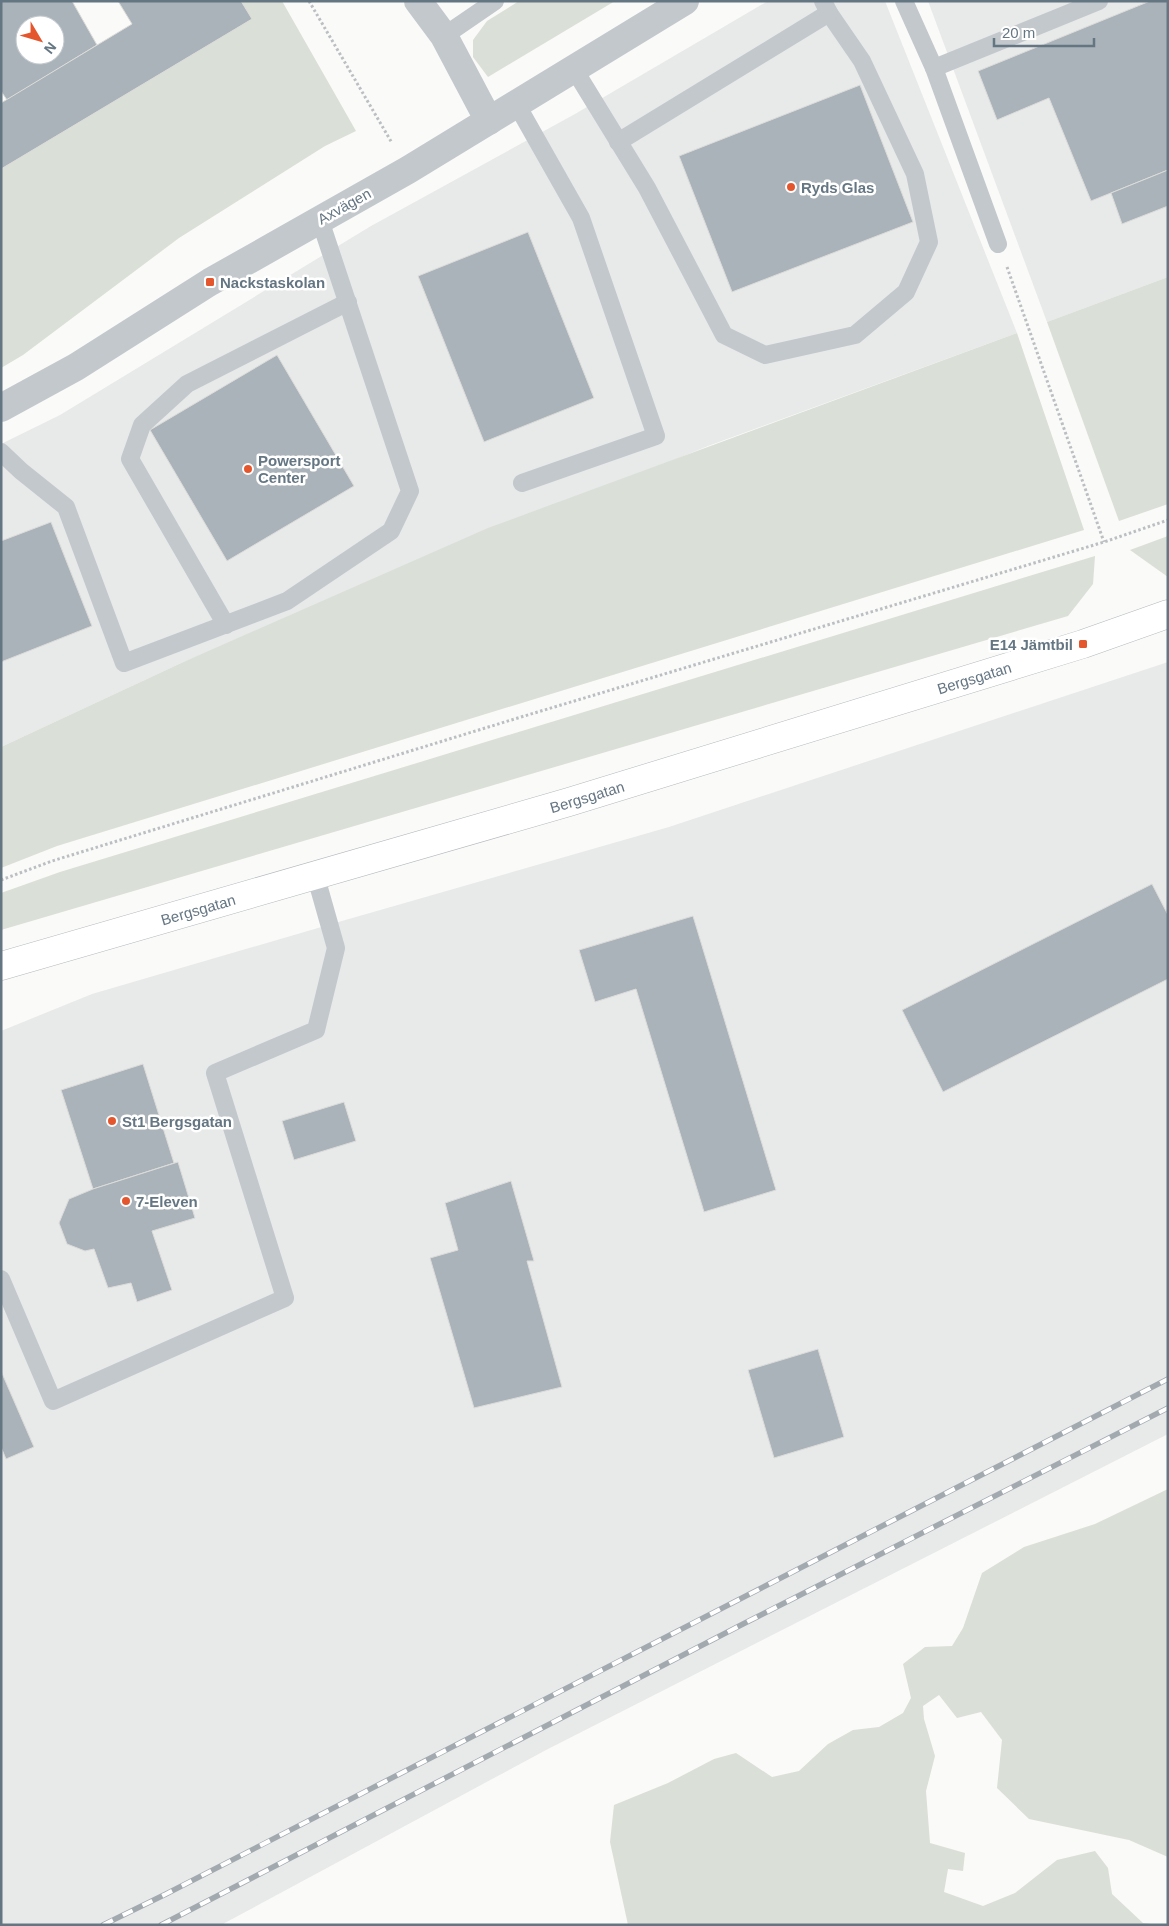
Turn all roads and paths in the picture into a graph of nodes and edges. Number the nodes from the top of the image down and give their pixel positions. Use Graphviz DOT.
graph roads {
  1 [pos="309,1"];
  2 [pos="418,1"];
  3 [pos="495,1"];
  4 [pos="685,1"];
  5 [pos="904,1"];
  6 [pos="1099,1"];
  7 [pos="826,7"];
  8 [pos="444,36"];
  9 [pos="934,68"];
  10 [pos="574,69"];
  11 [pos="517,105"];
  12 [pos="490,120"];
  13 [pos="618,142"];
  14 [pos="408,170"];
  15 [pos="320,220"];
  16 [pos="998,244"];
  17 [pos="348,302"];
  18 [pos="1,408"];
  19 [pos="1,452"];
  20 [pos="522,483"];
  21 [pos="1168,520"];
  22 [pos="1104,542"];
  23 [pos="1168,614"];
  24 [pos="226,625"];
  25 [pos="315,874"];
  26 [pos="1,880"];
  27 [pos="1,966"];
  28 [pos="1,1279"];
  1 -- 14 [label="path"];
  2 -- 8 [label="street"];
  3 -- 8 [label="lane"];
  4 -- 10 [label="street, Axvägen"];
  5 -- 9 [label="lane"];
  6 -- 9 [label="lane"];
  7 -- 13 [label="lane"];
  7 -- 13 [label="lane"];
  8 -- 12 [label="street"];
  9 -- 16 [label="lane"];
  10 -- 11 [label="street, Axvägen"];
  10 -- 13 [label="lane"];
  11 -- 12 [label="street, Axvägen"];
  11 -- 20 [label="lane"];
  12 -- 14 [label="street, Axvägen"];
  14 -- 15 [label="street, Axvägen"];
  15 -- 17 [label="lane"];
  15 -- 18 [label="street, Axvägen"];
  16 -- 22 [label="path"];
  17 -- 24 [label="lane"];
  17 -- 24 [label="lane"];
  19 -- 24 [label="lane"];
  21 -- 22 [label="path"];
  22 -- 26 [label="path"];
  23 -- 25 [label="highway, Bergsgatan"];
  25 -- 27 [label="highway, Bergsgatan"];
  25 -- 28 [label="lane"];
}
